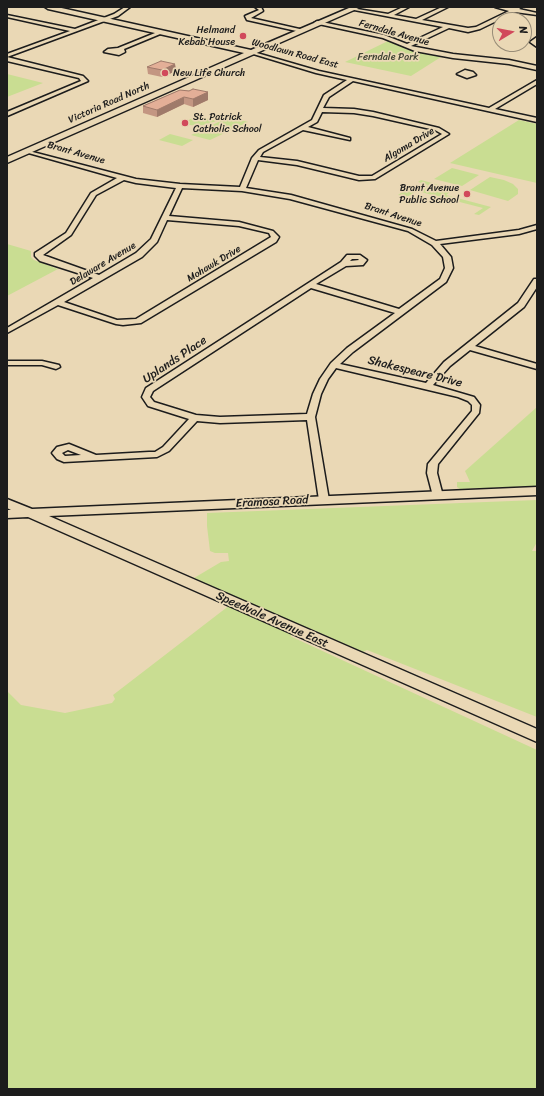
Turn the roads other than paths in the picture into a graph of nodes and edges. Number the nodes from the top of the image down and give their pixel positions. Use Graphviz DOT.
graph roads {
  1 [pos="48,7"];
  2 [pos="128,7"];
  3 [pos="257,7"];
  4 [pos="407,7"];
  5 [pos="446,7"];
  6 [pos="497,7"];
  7 [pos="520,7"];
  8 [pos="354,8"];
  9 [pos="514,10"];
  10 [pos="537,14"];
  11 [pos="7,16"];
  12 [pos="388,16"];
  13 [pos="105,19"];
  14 [pos="416,21"];
  15 [pos="318,23"];
  16 [pos="447,27"];
  17 [pos="74,30"];
  18 [pos="301,30"];
  19 [pos="162,32"];
  20 [pos="537,39"];
  21 [pos="537,45"];
  22 [pos="406,46"];
  23 [pos="120,49"];
  24 [pos="252,52"];
  25 [pos="7,58"];
  26 [pos="474,59"];
  27 [pos="537,68"];
  28 [pos="468,72"];
  29 [pos="354,79"];
  30 [pos="537,82"];
  31 [pos="491,109"];
  32 [pos="320,110"];
  33 [pos="7,114"];
  34 [pos="537,120"];
  35 [pos="303,128"];
  36 [pos="348,139"];
  37 [pos="27,151"];
  38 [pos="255,158"];
  39 [pos="7,160"];
  40 [pos="122,178"];
  41 [pos="180,186"];
  42 [pos="242,189"];
  43 [pos="165,218"];
  44 [pos="537,227"];
  45 [pos="436,243"];
  46 [pos="344,264"];
  47 [pos="100,278"];
  48 [pos="537,281"];
  49 [pos="310,285"];
  50 [pos="57,302"];
  51 [pos="401,312"];
  52 [pos="7,331"];
  53 [pos="470,347"];
  54 [pos="7,363"];
  55 [pos="334,365"];
  56 [pos="56,367"];
  57 [pos="537,367"];
  58 [pos="428,386"];
  59 [pos="311,417"];
  60 [pos="195,418"];
  61 [pos="93,457"];
  62 [pos="537,491"];
  63 [pos="438,496"];
  64 [pos="324,500"];
  65 [pos="7,503"];
  66 [pos="110,510"];
  67 [pos="31,513"];
  68 [pos="7,514"];
  69 [pos="75,532"];
  70 [pos="537,736"];
  1 -- 13 [label="main road, Woodlawn Road East"];
  2 -- 13 [label="street"];
  3 -- 18 [label="street"];
  4 -- 12 [label="street"];
  5 -- 14 [label="street"];
  6 -- 9 [label="street"];
  7 -- 9 [label="street"];
  8 -- 12 [label="street"];
  8 -- 15 [label="main road, Victoria Road North"];
  9 -- 10 [label="street"];
  9 -- 16 [label="street"];
  11 -- 17 [label="street"];
  12 -- 14 [label="street"];
  13 -- 17 [label="street"];
  13 -- 19 [label="main road, Woodlawn Road East"];
  14 -- 16 [label="street"];
  15 -- 18 [label="main road, Victoria Road North"];
  15 -- 22 [label="street, Ferndale Avenue"];
  16 -- 22 [label="street"];
  17 -- 25 [label="street"];
  18 -- 24 [label="main road, Victoria Road North"];
  19 -- 23 [label="street"];
  19 -- 24 [label="main road, Woodlawn Road East"];
  20 -- 21 [label="street"];
  22 -- 26 [label="street, Ferndale Avenue"];
  24 -- 29 [label="street, Woodlawn Road East"];
  24 -- 37 [label="main road, Victoria Road North"];
  25 -- 33 [label="street"];
  26 -- 27 [label="street, Ferndale Avenue"];
  26 -- 28 [label="street"];
  29 -- 31 [label="street, Woodlawn Road East"];
  29 -- 32 [label="street"];
  30 -- 31 [label="street"];
  31 -- 34 [label="street, Woodlawn Road East"];
  32 -- 35 [label="street"];
  32 -- 38 [label="street, Algoma Drive"];
  35 -- 36 [label="street"];
  35 -- 38 [label="street"];
  37 -- 39 [label="main road, Victoria Road North"];
  37 -- 40 [label="street, Brant Avenue"];
  38 -- 42 [label="street"];
  40 -- 41 [label="street, Brant Avenue"];
  40 -- 47 [label="street"];
  41 -- 42 [label="street, Brant Avenue"];
  41 -- 43 [label="street, Delaware Avenue"];
  42 -- 45 [label="street, Brant Avenue"];
  43 -- 47 [label="street, Delaware Avenue"];
  43 -- 50 [label="street, Mohawk Drive"];
  44 -- 45 [label="street"];
  45 -- 51 [label="street, Brant Avenue"];
  46 -- 49 [label="street, Uplands Place"];
  47 -- 50 [label="street, Delaware Avenue"];
  48 -- 53 [label="street"];
  49 -- 51 [label="street"];
  49 -- 60 [label="street, Uplands Place"];
  50 -- 52 [label="street, Delaware Avenue"];
  51 -- 55 [label="street, Brant Avenue"];
  53 -- 57 [label="street"];
  53 -- 58 [label="street"];
  54 -- 56 [label="street"];
  55 -- 58 [label="street, Shakespeare Drive"];
  55 -- 59 [label="street, Brant Avenue"];
  58 -- 63 [label="street, Shakespeare Drive"];
  59 -- 60 [label="street, Uplands Place"];
  59 -- 64 [label="street, Brant Avenue"];
  60 -- 61 [label="street"];
  62 -- 63 [label="main road, Eramosa Road"];
  63 -- 64 [label="main road, Eramosa Road"];
  64 -- 66 [label="main road, Eramosa Road"];
  65 -- 67 [label="main road, Speedvale Avenue East"];
  66 -- 67 [label="main road, Eramosa Road"];
  66 -- 69 [label="main road"];
  67 -- 68 [label="main road, Eramosa Road"];
  67 -- 69 [label="main road, Speedvale Avenue East"];
  69 -- 70 [label="main road, Speedvale Avenue East"];
}
